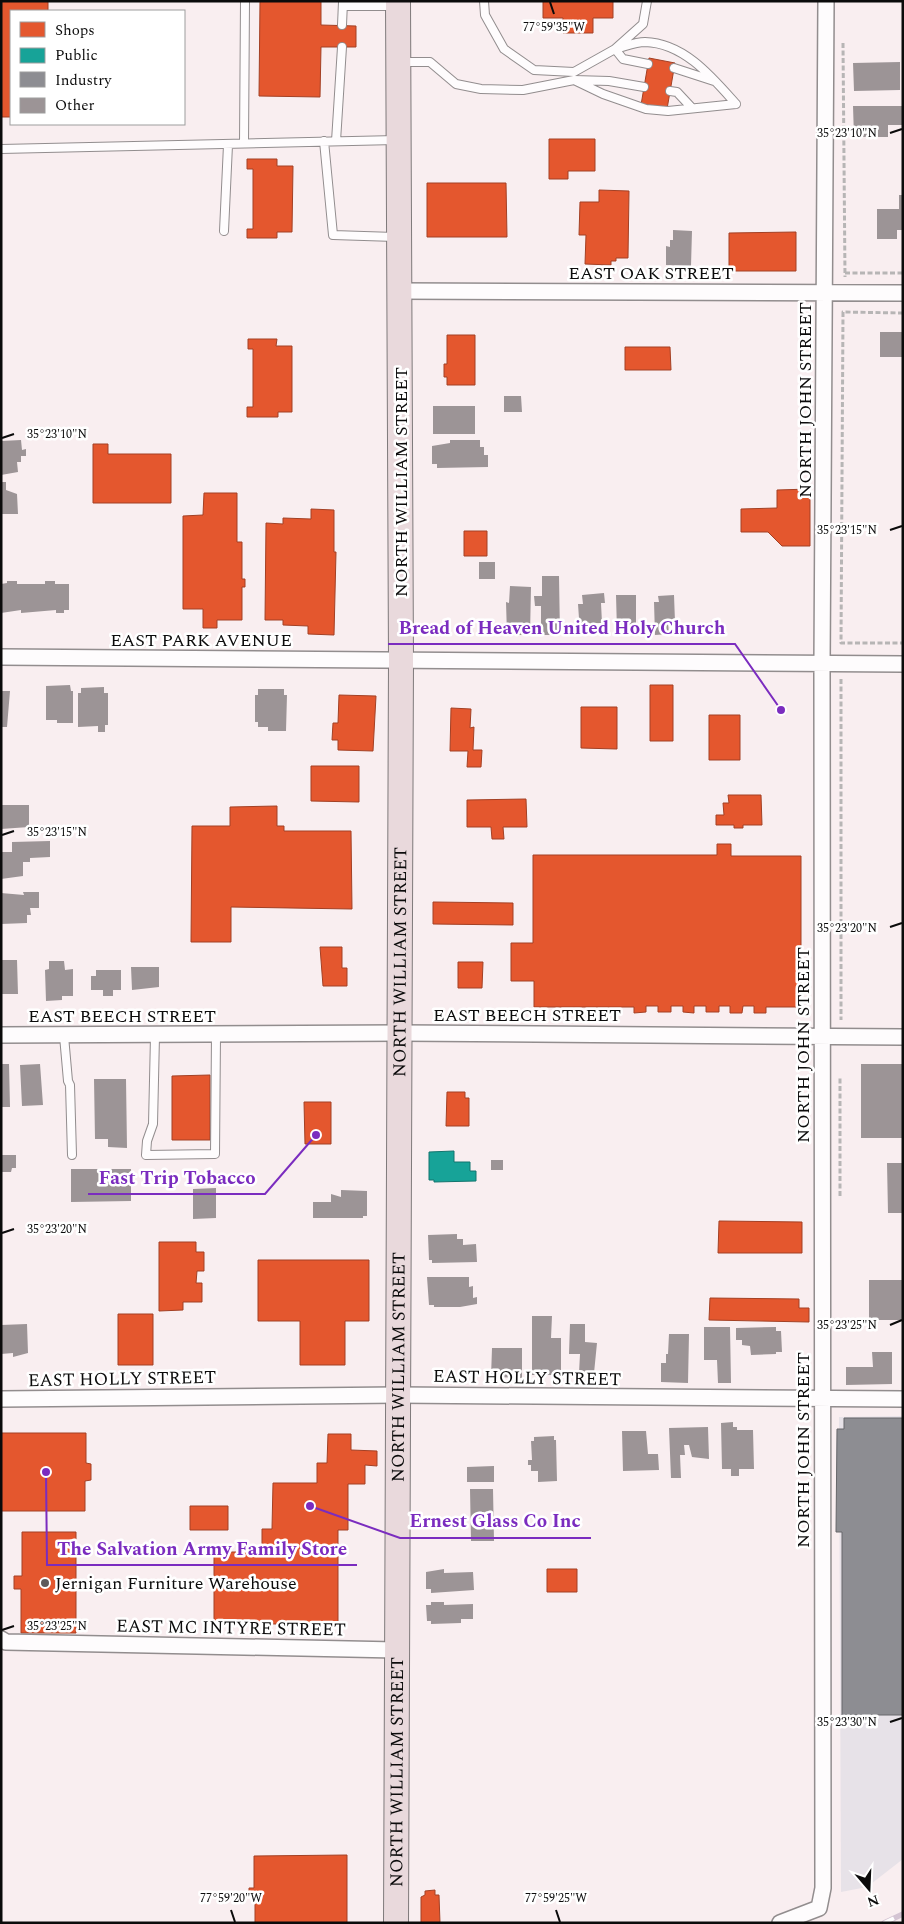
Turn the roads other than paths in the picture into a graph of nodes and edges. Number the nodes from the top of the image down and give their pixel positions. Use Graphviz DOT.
graph roads {
  1 [pos="245,1"];
  2 [pos="484,1"];
  3 [pos="647,1"];
  4 [pos="826,1"];
  5 [pos="343,3"];
  6 [pos="398,4"];
  7 [pos="342,25"];
  8 [pos="342,47"];
  9 [pos="615,49"];
  10 [pos="398,62"];
  11 [pos="648,64"];
  12 [pos="674,68"];
  13 [pos="574,76"];
  14 [pos="716,81"];
  15 [pos="644,87"];
  16 [pos="670,91"];
  17 [pos="692,107"];
  18 [pos="399,140"];
  19 [pos="324,141"];
  20 [pos="336,141"];
  21 [pos="244,143"];
  22 [pos="228,145"];
  23 [pos="1,149"];
  24 [pos="224,231"];
  25 [pos="400,237"];
  26 [pos="400,291"];
  27 [pos="824,292"];
  28 [pos="903,293"];
  29 [pos="1,658"];
  30 [pos="401,661"];
  31 [pos="903,664"];
  32 [pos="822,665"];
  33 [pos="400,1033"];
  34 [pos="1,1035"];
  35 [pos="216,1035"];
  36 [pos="64,1036"];
  37 [pos="155,1036"];
  38 [pos="822,1036"];
  39 [pos="903,1037"];
  40 [pos="72,1156"];
  41 [pos="398,1395"];
  42 [pos="821,1399"];
  43 [pos="903,1399"];
  44 [pos="1,1400"];
  45 [pos="3,1641"];
  46 [pos="396,1650"];
  47 [pos="396,1923"];
  48 [pos="780,1923"];
  1 -- 21 [label="lane"];
  2 -- 13 [label="lane"];
  3 -- 9 [label="lane"];
  4 -- 27 [label="street, NORTH JOHN STREET"];
  5 -- 6 [label="lane"];
  5 -- 7 [label="lane"];
  6 -- 10 [label="main road, NORTH WILLIAM STREET"];
  8 -- 20 [label="lane"];
  9 -- 11 [label="lane"];
  9 -- 13 [label="lane"];
  9 -- 14 [label="lane"];
  10 -- 13 [label="lane"];
  10 -- 18 [label="main road, NORTH WILLIAM STREET"];
  12 -- 14 [label="lane"];
  13 -- 15 [label="lane"];
  13 -- 17 [label="lane"];
  14 -- 17 [label="lane"];
  16 -- 17 [label="lane"];
  18 -- 20 [label="lane"];
  18 -- 25 [label="main road, NORTH WILLIAM STREET"];
  19 -- 20 [label="lane"];
  19 -- 21 [label="lane"];
  19 -- 25 [label="lane"];
  21 -- 22 [label="lane"];
  22 -- 23 [label="lane"];
  22 -- 24 [label="lane"];
  25 -- 26 [label="main road, NORTH WILLIAM STREET"];
  26 -- 27 [label="street, EAST OAK STREET"];
  26 -- 30 [label="main road, NORTH WILLIAM STREET"];
  27 -- 28 [label="street, EAST OAK STREET"];
  27 -- 32 [label="street, NORTH JOHN STREET"];
  29 -- 30 [label="street, EAST PARK AVENUE"];
  30 -- 32 [label="street, EAST PARK AVENUE"];
  30 -- 33 [label="main road, NORTH WILLIAM STREET"];
  31 -- 32 [label="street, EAST PARK AVENUE"];
  32 -- 38 [label="street, NORTH JOHN STREET"];
  33 -- 35 [label="street, EAST BEECH STREET"];
  33 -- 38 [label="street, EAST BEECH STREET"];
  33 -- 41 [label="main road, NORTH WILLIAM STREET"];
  34 -- 36 [label="street, EAST BEECH STREET"];
  35 -- 37 [label="street, EAST BEECH STREET"];
  35 -- 37 [label="lane"];
  36 -- 37 [label="street, EAST BEECH STREET"];
  36 -- 40 [label="lane"];
  38 -- 39 [label="street, EAST BEECH STREET"];
  38 -- 42 [label="street, NORTH JOHN STREET"];
  41 -- 42 [label="street, EAST HOLLY STREET"];
  41 -- 44 [label="street, EAST HOLLY STREET"];
  41 -- 46 [label="main road, NORTH WILLIAM STREET"];
  42 -- 43 [label="street, EAST HOLLY STREET"];
  42 -- 48 [label="street, NORTH JOHN STREET"];
  45 -- 46 [label="street, EAST MC INTYRE STREET"];
  46 -- 47 [label="main road, NORTH WILLIAM STREET"];
}
